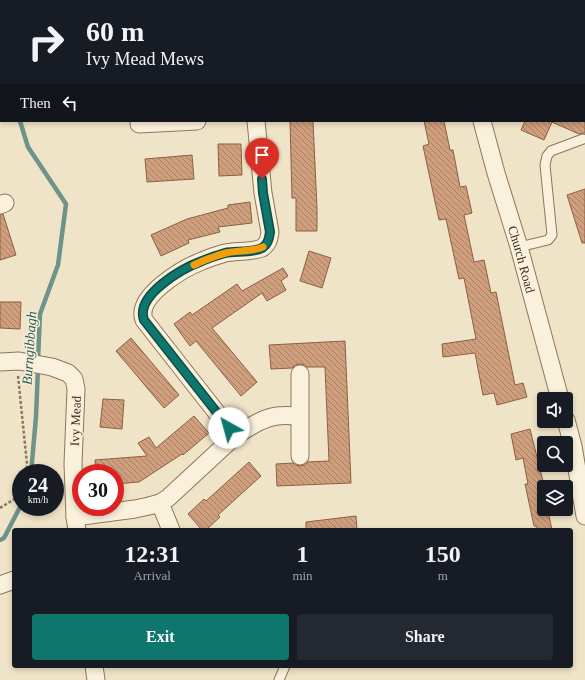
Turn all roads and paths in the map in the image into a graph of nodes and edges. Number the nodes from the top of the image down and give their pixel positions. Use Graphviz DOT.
graph roads {
  1 [pos="158,122"];
  2 [pos="256,122"];
  3 [pos="482,122"];
  4 [pos="139,124"];
  5 [pos="583,139"];
  6 [pos="519,248"];
  7 [pos="19,361"];
  8 [pos="0,362"];
  9 [pos="300,374"];
  10 [pos="558,392"];
  11 [pos="300,416"];
  12 [pos="568,428"];
  13 [pos="235,436"];
  14 [pos="300,456"];
  15 [pos="27,464"];
  16 [pos="12,501"];
  17 [pos="160,503"];
  18 [pos="0,508"];
  19 [pos="585,516"];
  20 [pos="76,523"];
  21 [pos="170,528"];
  22 [pos="12,581"];
  23 [pos="0,585"];
  24 [pos="94,668"];
  25 [pos="284,668"];
  26 [pos="96,680"];
  27 [pos="279,680"];
  1 -- 4 [label="street"];
  2 -- 13 [label="street"];
  3 -- 6 [label="street, Church Road"];
  5 -- 6 [label="lane"];
  6 -- 10 [label="street, Church Road"];
  7 -- 8 [label="street, Ivy Mead"];
  7 -- 15 [label="path"];
  7 -- 20 [label="street, Ivy Mead"];
  9 -- 11 [label="street"];
  11 -- 13 [label="street, Ivy Mead"];
  11 -- 14 [label="street"];
  12 -- 19 [label="street"];
  13 -- 17 [label="street, Ivy Mead"];
  16 -- 18 [label="path"];
  17 -- 20 [label="street, Ivy Mead"];
  17 -- 21 [label="street"];
  22 -- 23 [label="street"];
  24 -- 26 [label="street"];
  25 -- 27 [label="lane"];
}
